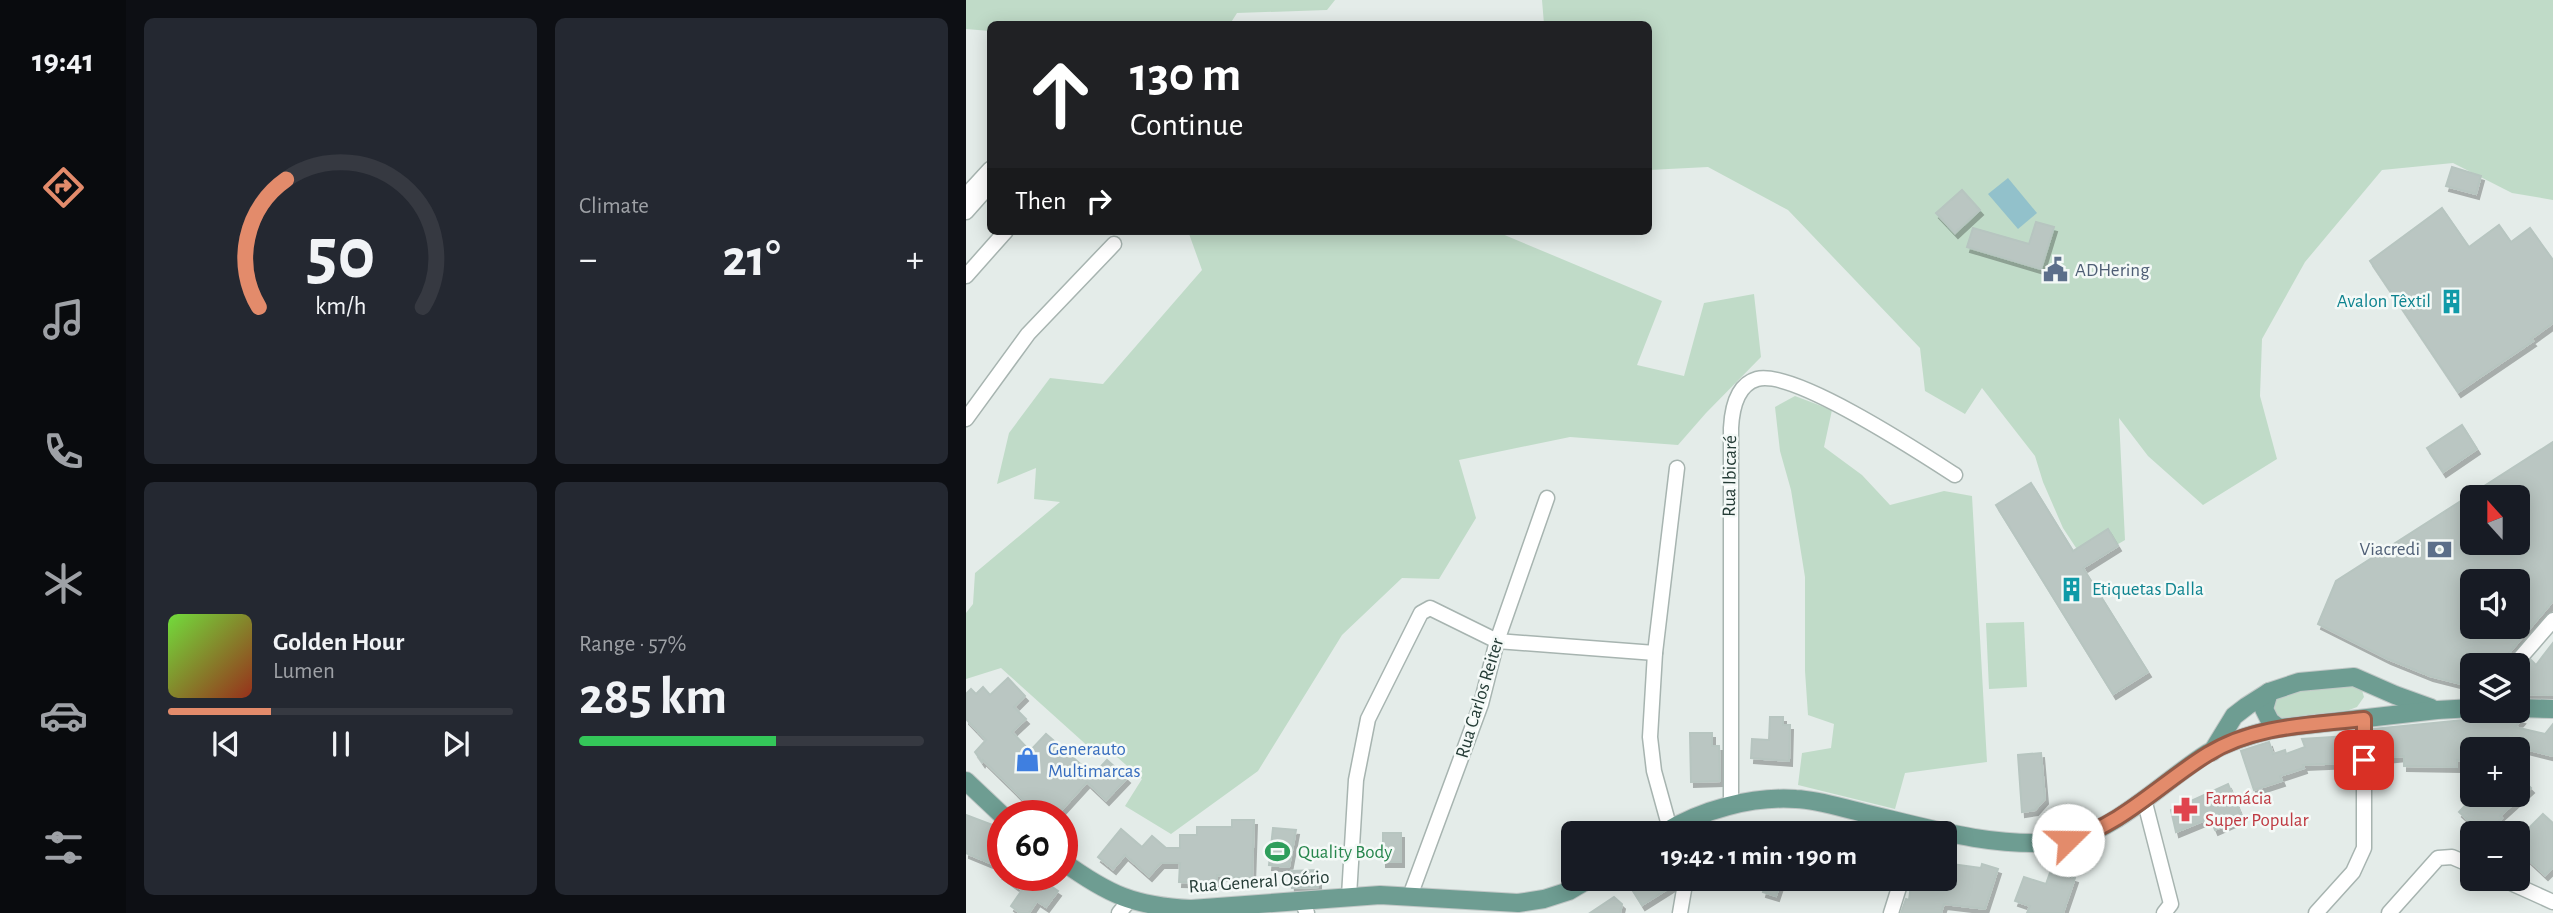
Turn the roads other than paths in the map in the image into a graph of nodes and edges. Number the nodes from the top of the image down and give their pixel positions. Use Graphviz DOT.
graph roads {
  1 [pos="987,172"];
  2 [pos="987,188"];
  3 [pos="966,195"];
  4 [pos="966,212"];
  5 [pos="1002,235"];
  6 [pos="1114,243"];
  7 [pos="966,276"];
  8 [pos="966,419"];
  9 [pos="1678,468"];
  10 [pos="1955,475"];
  11 [pos="1547,498"];
  12 [pos="2553,620"];
  13 [pos="1497,640"];
  14 [pos="1655,653"];
  15 [pos="2524,653"];
  16 [pos="2373,686"];
  17 [pos="2269,692"];
  18 [pos="2530,708"];
  19 [pos="2460,709"];
  20 [pos="2553,709"];
  21 [pos="2437,710"];
  22 [pos="2364,719"];
  23 [pos="2279,728"];
  24 [pos="2211,752"];
  25 [pos="966,781"];
  26 [pos="966,797"];
  27 [pos="2144,799"];
  28 [pos="987,803"];
  29 [pos="987,804"];
  30 [pos="1731,806"];
  31 [pos="1665,821"];
  32 [pos="1703,821"];
  33 [pos="1882,821"];
  34 [pos="1957,835"];
  35 [pos="2460,860"];
  36 [pos="1078,872"];
  37 [pos="1569,891"];
  38 [pos="1684,891"];
  39 [pos="1898,891"];
  40 [pos="2529,891"];
  41 [pos="1349,896"];
  42 [pos="1410,897"];
  43 [pos="2553,902"];
  44 [pos="1304,906"];
  45 [pos="1124,907"];
  46 [pos="1478,907"];
  47 [pos="1224,910"];
  48 [pos="1680,913"];
  49 [pos="1891,913"];
  50 [pos="2164,913"];
  51 [pos="2316,913"];
  52 [pos="2389,913"];
  1 -- 3 [label="street"];
  2 -- 4 [label="street"];
  5 -- 7 [label="street"];
  6 -- 8 [label="street"];
  9 -- 14 [label="street"];
  10 -- 30 [label="street, Rua Ibicaré"];
  11 -- 13 [label="street, Rua Carlos Reiter"];
  12 -- 15 [label="street"];
  13 -- 14 [label="street"];
  13 -- 41 [label="street"];
  13 -- 42 [label="street, Rua Carlos Reiter"];
  14 -- 31 [label="street"];
  16 -- 17 [label="main road"];
  16 -- 21 [label="main road"];
  16 -- 22 [label="main road"];
  17 -- 23 [label="main road"];
  17 -- 24 [label="main road"];
  18 -- 20 [label="main road"];
  19 -- 21 [label="main road"];
  21 -- 22 [label="main road"];
  22 -- 23 [label="main road"];
  22 -- 51 [label="street"];
  23 -- 24 [label="main road"];
  24 -- 27 [label="main road"];
  25 -- 28 [label="main road"];
  26 -- 29 [label="main road"];
  27 -- 34 [label="main road"];
  27 -- 50 [label="street"];
  30 -- 32 [label="main road"];
  30 -- 33 [label="main road"];
  35 -- 52 [label="street"];
  36 -- 45 [label="main road, Rua General Osório"];
  37 -- 46 [label="main road, Rua General Osório"];
  38 -- 48 [label="street"];
  39 -- 49 [label="street"];
  40 -- 43 [label="street"];
  41 -- 42 [label="main road, Rua General Osório"];
  41 -- 44 [label="main road, Rua General Osório"];
  42 -- 46 [label="main road, Rua General Osório"];
  44 -- 47 [label="main road, Rua General Osório"];
  45 -- 47 [label="main road, Rua General Osório"];
}
